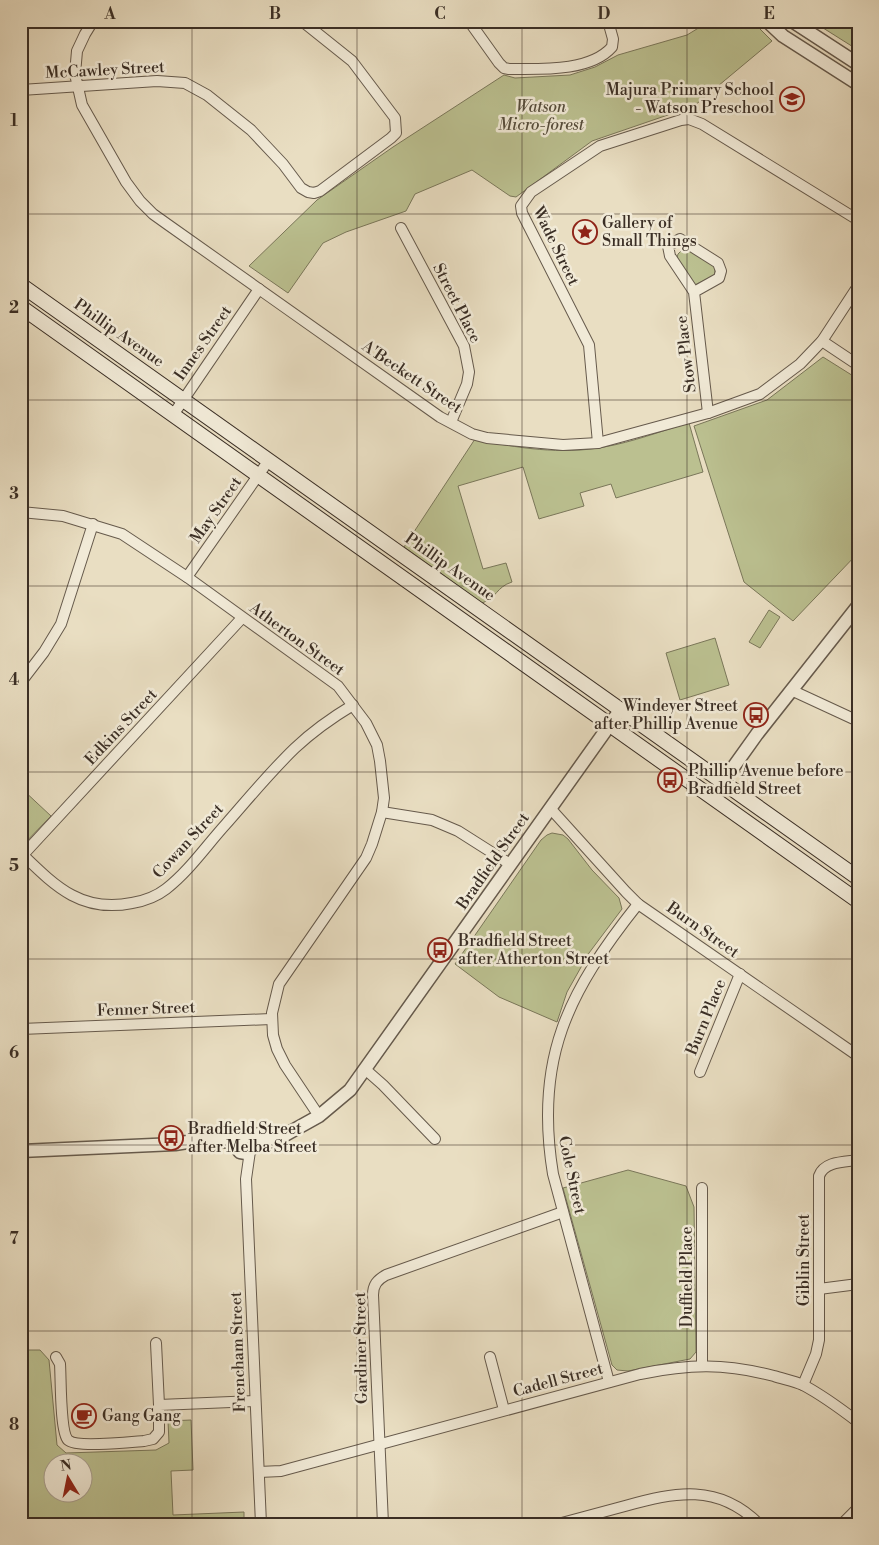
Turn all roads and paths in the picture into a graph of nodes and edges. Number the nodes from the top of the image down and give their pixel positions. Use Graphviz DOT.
graph roads {
  1 [pos="93,21"];
  2 [pos="302,21"];
  3 [pos="469,21"];
  4 [pos="608,21"];
  5 [pos="767,21"];
  6 [pos="792,21"];
  7 [pos="858,64"];
  8 [pos="858,84"];
  9 [pos="77,86"];
  10 [pos="21,90"];
  11 [pos="858,220"];
  12 [pos="401,228"];
  13 [pos="21,285"];
  14 [pos="858,286"];
  15 [pos="259,289"];
  16 [pos="694,292"];
  17 [pos="21,308"];
  18 [pos="822,341"];
  19 [pos="858,365"];
  20 [pos="183,399"];
  21 [pos="708,413"];
  22 [pos="173,415"];
  23 [pos="451,422"];
  24 [pos="598,442"];
  25 [pos="269,460"];
  26 [pos="21,469"];
  27 [pos="258,475"];
  28 [pos="22,512"];
  29 [pos="93,524"];
  30 [pos="187,577"];
  31 [pos="858,606"];
  32 [pos="242,618"];
  33 [pos="21,682"];
  34 [pos="791,690"];
  35 [pos="353,704"];
  36 [pos="620,709"];
  37 [pos="858,721"];
  38 [pos="609,724"];
  39 [pos="722,782"];
  40 [pos="712,797"];
  41 [pos="550,808"];
  42 [pos="382,812"];
  43 [pos="22,856"];
  44 [pos="510,864"];
  45 [pos="858,878"];
  46 [pos="858,901"];
  47 [pos="638,904"];
  48 [pos="740,974"];
  49 [pos="271,1019"];
  50 [pos="21,1028"];
  51 [pos="858,1056"];
  52 [pos="366,1070"];
  53 [pos="700,1072"];
  54 [pos="319,1116"];
  55 [pos="434,1139"];
  56 [pos="244,1146"];
  57 [pos="21,1151"];
  58 [pos="858,1160"];
  59 [pos="702,1188"];
  60 [pos="563,1212"];
  61 [pos="858,1284"];
  62 [pos="819,1289"];
  63 [pos="156,1343"];
  64 [pos="56,1356"];
  65 [pos="490,1357"];
  66 [pos="702,1365"];
  67 [pos="609,1382"];
  68 [pos="802,1385"];
  69 [pos="255,1400"];
  70 [pos="159,1405"];
  71 [pos="504,1410"];
  72 [pos="858,1422"];
  73 [pos="379,1444"];
  74 [pos="259,1472"];
  75 [pos="858,1508"];
  76 [pos="261,1524"];
  77 [pos="383,1524"];
  78 [pos="558,1524"];
  79 [pos="759,1524"];
  80 [pos="842,1524"];
  1 -- 9 [label="street, A'Beckett Street"];
  2 -- 9 [label="street, McCawley Street"];
  3 -- 4 [label="street"];
  5 -- 8 [label="street"];
  6 -- 7 [label="street"];
  9 -- 10 [label="street, McCawley Street"];
  9 -- 15 [label="street, A'Beckett Street"];
  11 -- 24 [label="street, Wade Street"];
  12 -- 23 [label="street, Street Place"];
  13 -- 20 [label="main road, Phillip Avenue"];
  14 -- 18 [label="street, A'Beckett Street"];
  15 -- 20 [label="street, Innes Street"];
  15 -- 23 [label="street, A'Beckett Street"];
  16 -- 16 [label="street, Stow Place"];
  16 -- 21 [label="street, Stow Place"];
  17 -- 22 [label="main road"];
  18 -- 19 [label="street"];
  18 -- 21 [label="street, A'Beckett Street"];
  20 -- 22 [label="street, Innes Street"];
  20 -- 25 [label="main road, Phillip Avenue"];
  21 -- 24 [label="street, A'Beckett Street"];
  22 -- 27 [label="main road"];
  23 -- 24 [label="street, A'Beckett Street"];
  25 -- 27 [label="street, May Street"];
  25 -- 36 [label="main road, Phillip Avenue"];
  26 -- 28 [label="street"];
  27 -- 30 [label="street, May Street"];
  27 -- 38 [label="main road"];
  28 -- 29 [label="street, Atherton Street"];
  29 -- 30 [label="street, Atherton Street"];
  29 -- 33 [label="street"];
  30 -- 32 [label="street, Atherton Street"];
  31 -- 34 [label="street"];
  32 -- 35 [label="street, Atherton Street"];
  32 -- 43 [label="street, Edkins Street"];
  34 -- 37 [label="street"];
  34 -- 39 [label="street"];
  35 -- 42 [label="street, Atherton Street"];
  35 -- 43 [label="street, Cowan Street"];
  36 -- 38 [label="street, Bradfield Street"];
  36 -- 39 [label="main road, Phillip Avenue"];
  38 -- 40 [label="main road"];
  38 -- 41 [label="street, Bradfield Street"];
  39 -- 40 [label="street"];
  39 -- 45 [label="main road, Phillip Avenue"];
  40 -- 46 [label="main road"];
  41 -- 44 [label="street, Bradfield Street"];
  41 -- 47 [label="street, Burn Street"];
  42 -- 44 [label="street"];
  42 -- 49 [label="street, Atherton Street"];
  44 -- 52 [label="street, Bradfield Street"];
  47 -- 48 [label="street, Burn Street"];
  47 -- 60 [label="street, Cole Street"];
  48 -- 51 [label="street, Burn Street"];
  48 -- 53 [label="street, Burn Place"];
  49 -- 50 [label="street, Fenner Street"];
  49 -- 54 [label="street, Atherton Street"];
  52 -- 54 [label="street, Bradfield Street"];
  52 -- 55 [label="street"];
  54 -- 56 [label="street, Bradfield Street"];
  56 -- 57 [label="street, Bradfield Street"];
  56 -- 69 [label="street, Frencham Street"];
  58 -- 62 [label="street, Giblin Street"];
  59 -- 66 [label="street, Duffield Place"];
  60 -- 67 [label="street, Cole Street"];
  60 -- 73 [label="street, Gardiner Street"];
  61 -- 62 [label="street"];
  62 -- 68 [label="street, Giblin Street"];
  63 -- 70 [label="street"];
  64 -- 70 [label="street"];
  65 -- 71 [label="street"];
  66 -- 67 [label="street, Cadell Street"];
  66 -- 68 [label="street, Cadell Street"];
  67 -- 71 [label="street, Cadell Street"];
  68 -- 72 [label="street, Cadell Street"];
  69 -- 70 [label="street"];
  69 -- 74 [label="street, Frencham Street"];
  71 -- 73 [label="street, Cadell Street"];
  73 -- 74 [label="street, Cadell Street"];
  73 -- 77 [label="street, Gardiner Street"];
  74 -- 76 [label="street, Frencham Street"];
  75 -- 80 [label="street"];
  78 -- 79 [label="street"];
}
